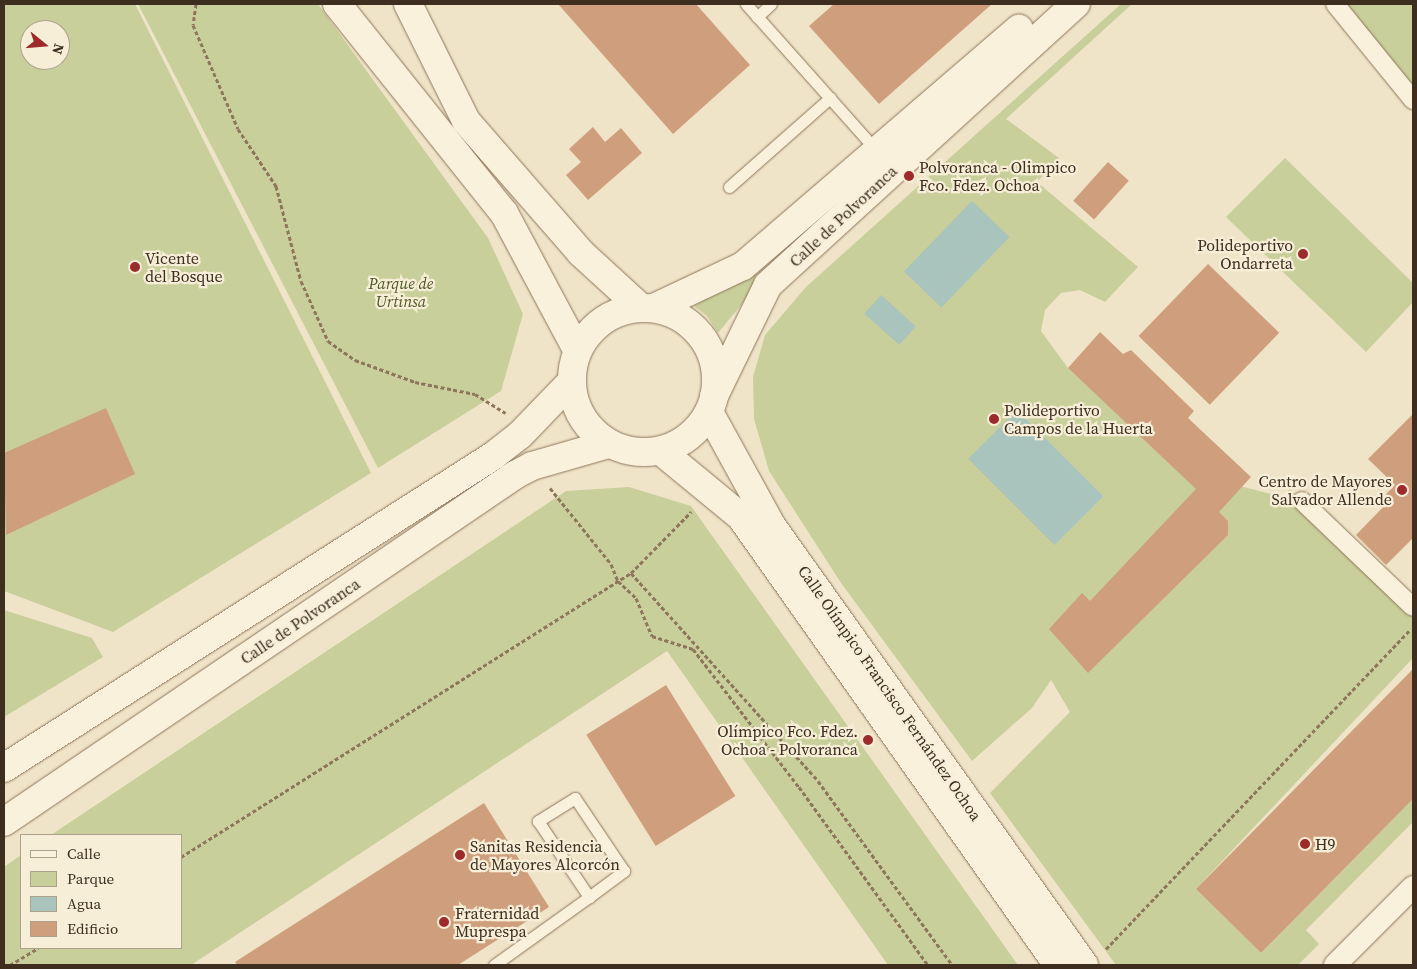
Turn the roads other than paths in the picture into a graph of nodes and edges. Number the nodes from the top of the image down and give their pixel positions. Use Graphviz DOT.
graph roads {
  1 [pos="337,4"];
  2 [pos="408,4"];
  3 [pos="746,4"];
  4 [pos="771,4"];
  5 [pos="1049,4"];
  6 [pos="1076,4"];
  7 [pos="1335,4"];
  8 [pos="758,17"];
  9 [pos="830,98"];
  10 [pos="1413,100"];
  11 [pos="879,153"];
  12 [pos="729,187"];
  13 [pos="647,308"];
  14 [pos="577,350"];
  15 [pos="570,384"];
  16 [pos="712,404"];
  17 [pos="608,444"];
  18 [pos="661,451"];
  19 [pos="1302,502"];
  20 [pos="1413,607"];
  21 [pos="4,768"];
  22 [pos="4,822"];
  23 [pos="1413,887"];
  24 [pos="589,897"];
  25 [pos="1094,958"];
  26 [pos="494,965"];
  27 [pos="1058,965"];
  28 [pos="1335,965"];
  1 -- 14 [label="street"];
  2 -- 13 [label="street"];
  3 -- 8 [label="lane"];
  4 -- 8 [label="lane"];
  5 -- 11 [label="street, Calle de Polvoranca"];
  6 -- 16 [label="street, Calle de Polvoranca"];
  7 -- 10 [label="street"];
  8 -- 9 [label="lane"];
  9 -- 11 [label="lane"];
  9 -- 12 [label="lane"];
  11 -- 13 [label="street, Calle de Polvoranca"];
  13 -- 14 [label="street"];
  13 -- 16 [label="street"];
  14 -- 15 [label="street"];
  15 -- 17 [label="street"];
  15 -- 21 [label="street, Calle de Polvoranca"];
  16 -- 18 [label="street"];
  16 -- 25 [label="street, Calle Olímpico Francisco Fernández Ochoa"];
  17 -- 18 [label="street"];
  17 -- 22 [label="street, Calle de Polvoranca"];
  18 -- 27 [label="street, Calle Olímpico Francisco Fernández Ochoa"];
  19 -- 20 [label="street"];
  23 -- 28 [label="street"];
  24 -- 24 [label="lane"];
  24 -- 26 [label="lane"];
}
